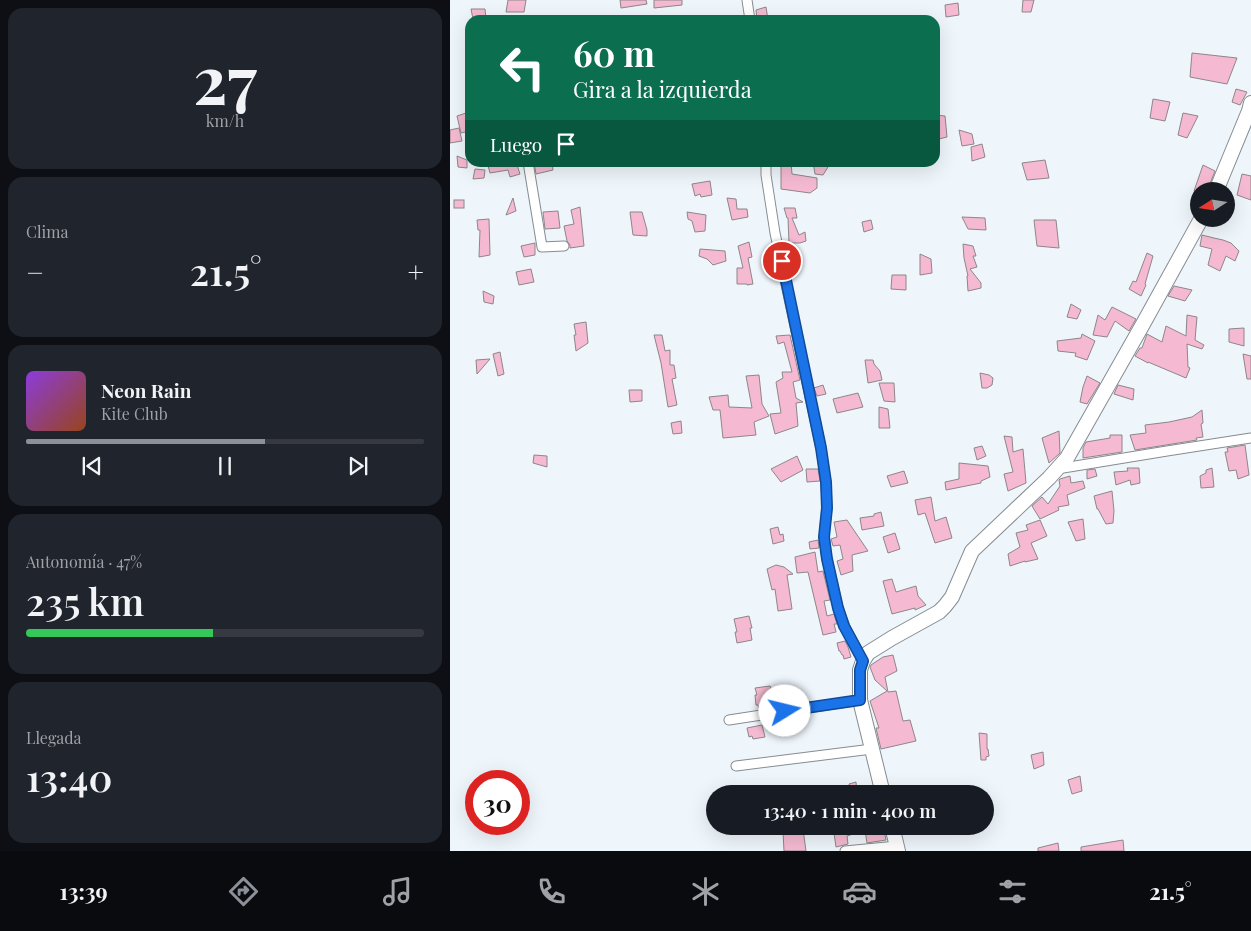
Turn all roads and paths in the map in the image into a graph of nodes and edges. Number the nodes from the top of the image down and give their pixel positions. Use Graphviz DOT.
graph roads {
  1 [pos="747,0"];
  2 [pos="749,15"];
  3 [pos="1251,103"];
  4 [pos="529,167"];
  5 [pos="766,167"];
  6 [pos="1220,182"];
  7 [pos="1196,228"];
  8 [pos="564,246"];
  9 [pos="1251,438"];
  10 [pos="1057,470"];
  11 [pos="863,661"];
  12 [pos="860,700"];
  13 [pos="728,720"];
  14 [pos="872,749"];
  15 [pos="736,766"];
  16 [pos="881,785"];
  17 [pos="894,835"];
  18 [pos="898,848"];
  19 [pos="845,851"];
  1 -- 2 [label="street"];
  3 -- 6 [label="street"];
  4 -- 8 [label="street"];
  5 -- 11 [label="street"];
  7 -- 10 [label="street"];
  9 -- 10 [label="street"];
  10 -- 11 [label="street"];
  11 -- 12 [label="street"];
  12 -- 13 [label="street"];
  12 -- 14 [label="street"];
  14 -- 15 [label="street"];
  14 -- 16 [label="street"];
  17 -- 18 [label="street"];
  18 -- 19 [label="street"];
}
